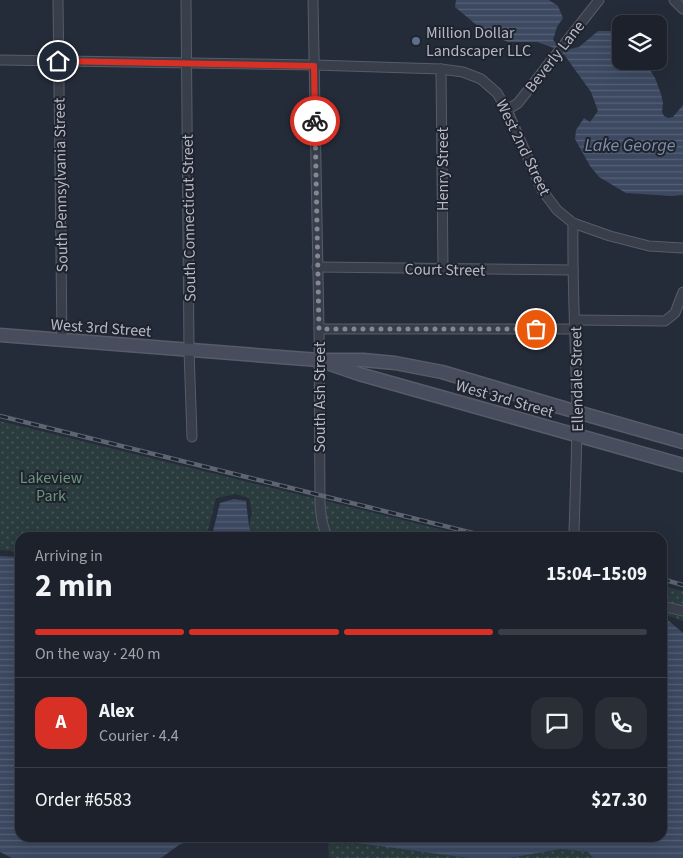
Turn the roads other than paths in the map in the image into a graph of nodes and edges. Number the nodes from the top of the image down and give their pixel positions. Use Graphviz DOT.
graph roads {
  1 [pos="58,0"];
  2 [pos="186,0"];
  3 [pos="313,0"];
  4 [pos="599,0"];
  5 [pos="674,0"];
  6 [pos="683,8"];
  7 [pos="0,60"];
  8 [pos="58,61"];
  9 [pos="186,63"];
  10 [pos="314,66"];
  11 [pos="441,69"];
  12 [pos="507,110"];
  13 [pos="573,223"];
  14 [pos="683,248"];
  15 [pos="317,267"];
  16 [pos="443,269"];
  17 [pos="573,270"];
  18 [pos="683,292"];
  19 [pos="575,324"];
  20 [pos="319,329"];
  21 [pos="0,335"];
  22 [pos="62,340"];
  23 [pos="189,350"];
  24 [pos="319,360"];
  25 [pos="577,412"];
  26 [pos="577,435"];
  27 [pos="192,437"];
  28 [pos="683,442"];
  29 [pos="683,465"];
  30 [pos="325,532"];
  31 [pos="574,532"];
  32 [pos="667,607"];
  33 [pos="683,611"];
  1 -- 8 [label="street, South Pennsylvania Street"];
  2 -- 9 [label="street, South Connecticut Street"];
  3 -- 10 [label="street, South Ash Street"];
  4 -- 12 [label="street, Beverly Lane"];
  5 -- 6 [label="street"];
  7 -- 8 [label="street, West 2nd Street"];
  8 -- 9 [label="street, West 2nd Street"];
  8 -- 22 [label="street, South Pennsylvania Street"];
  9 -- 10 [label="street, West 2nd Street"];
  9 -- 23 [label="street, South Connecticut Street"];
  10 -- 11 [label="street, West 2nd Street"];
  10 -- 15 [label="street, South Ash Street"];
  11 -- 12 [label="street, West 2nd Street"];
  11 -- 16 [label="street, Henry Street"];
  12 -- 13 [label="street, West 2nd Street"];
  13 -- 14 [label="street, West 2nd Street"];
  13 -- 17 [label="street, Ellendale Street"];
  15 -- 16 [label="street, Court Street"];
  15 -- 20 [label="street, South Ash Street"];
  16 -- 17 [label="street, Court Street"];
  17 -- 19 [label="street, Ellendale Street"];
  18 -- 19 [label="street"];
  19 -- 20 [label="street"];
  19 -- 25 [label="street, Ellendale Street"];
  20 -- 24 [label="street, South Ash Street"];
  21 -- 22 [label="street, West 3rd Street"];
  22 -- 23 [label="street, West 3rd Street"];
  23 -- 24 [label="street, West 3rd Street"];
  23 -- 27 [label="street, South Connecticut Street"];
  24 -- 25 [label="street, West 3rd Street"];
  24 -- 26 [label="street, West 3rd Street"];
  24 -- 30 [label="street, South Ash Street"];
  25 -- 26 [label="street, Ellendale Street"];
  25 -- 28 [label="street, West 3rd Street"];
  26 -- 29 [label="street, West 3rd Street"];
  26 -- 31 [label="street, Ellendale Street"];
  32 -- 33 [label="street"];
}
